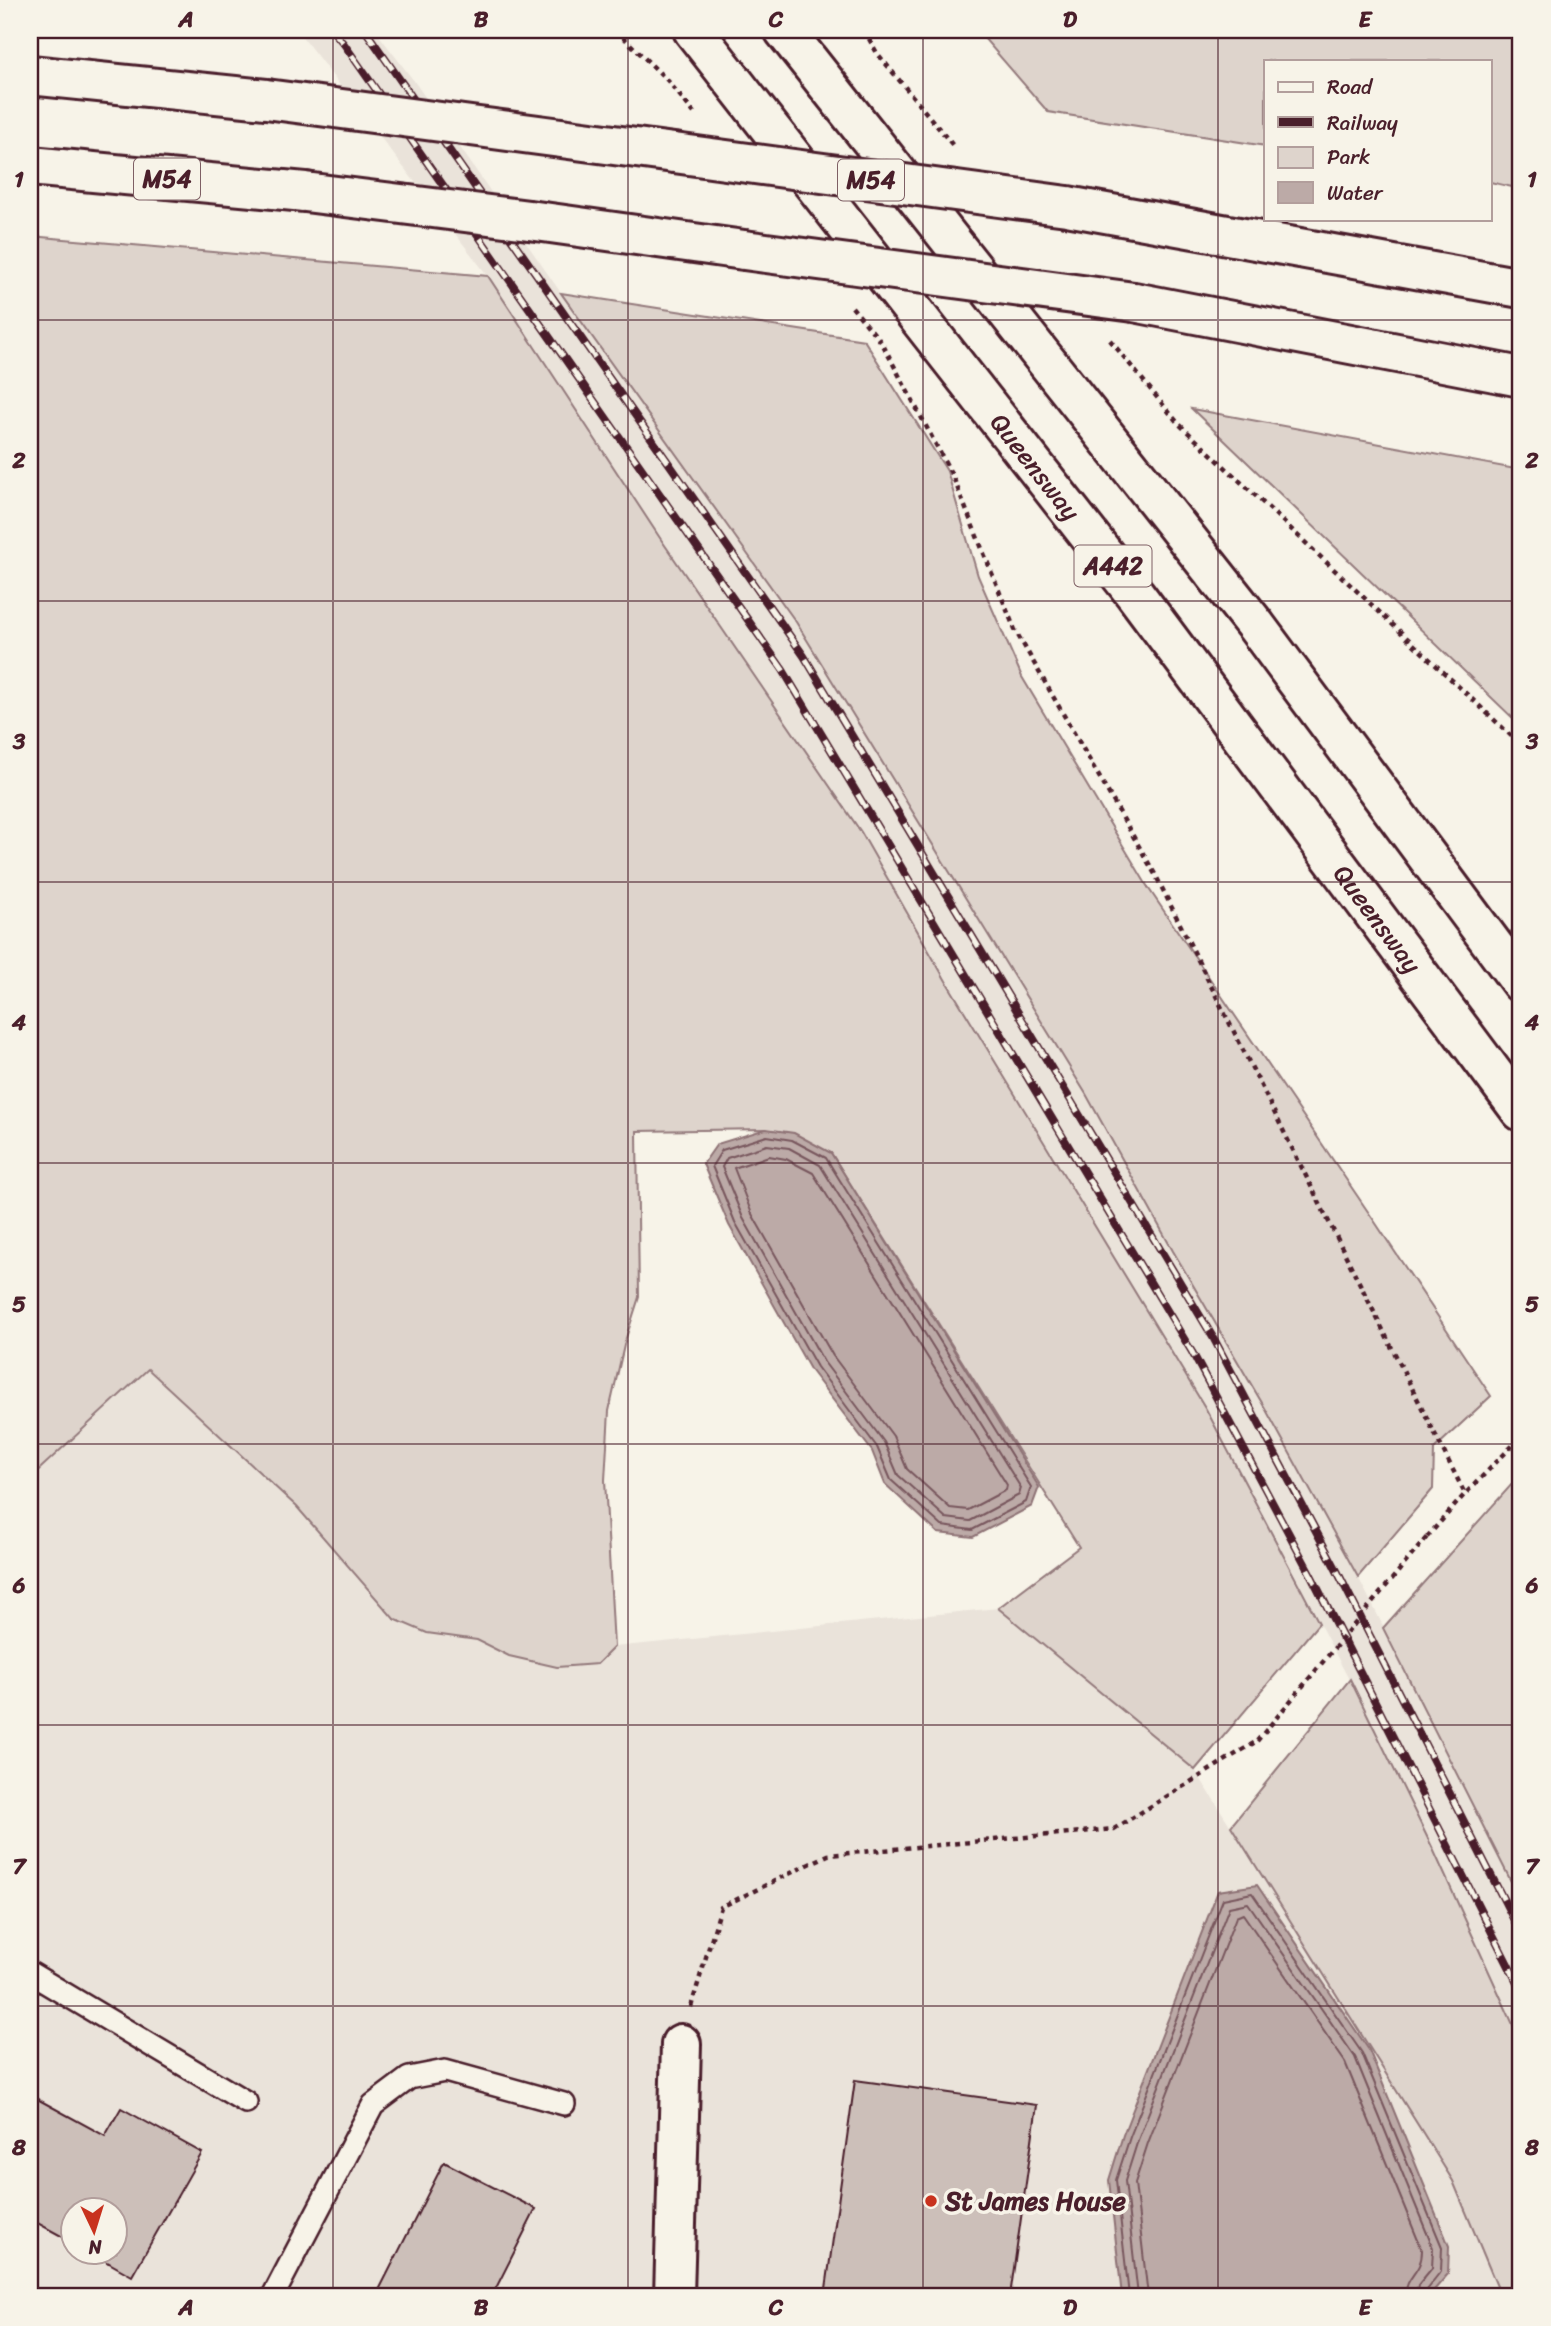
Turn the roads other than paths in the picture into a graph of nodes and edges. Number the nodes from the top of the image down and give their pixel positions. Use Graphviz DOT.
graph roads {
  1 [pos="693,30"];
  2 [pos="784,30"];
  3 [pos="30,75"];
  4 [pos="30,166"];
  5 [pos="1521,288"];
  6 [pos="1521,377"];
  7 [pos="1521,983"];
  8 [pos="1521,1111"];
  9 [pos="30,1973"];
  10 [pos="681,2044"];
  11 [pos="246,2102"];
  12 [pos="564,2104"];
  13 [pos="273,2296"];
  14 [pos="674,2296"];
  1 -- 8 [label="main road, Queensway / A442"];
  2 -- 7 [label="main road, A442"];
  3 -- 5 [label="main road, M54, bridge"];
  4 -- 6 [label="main road, M54, bridge"];
  9 -- 11 [label="lane"];
  10 -- 14 [label="main road"];
  12 -- 13 [label="lane"];
}
